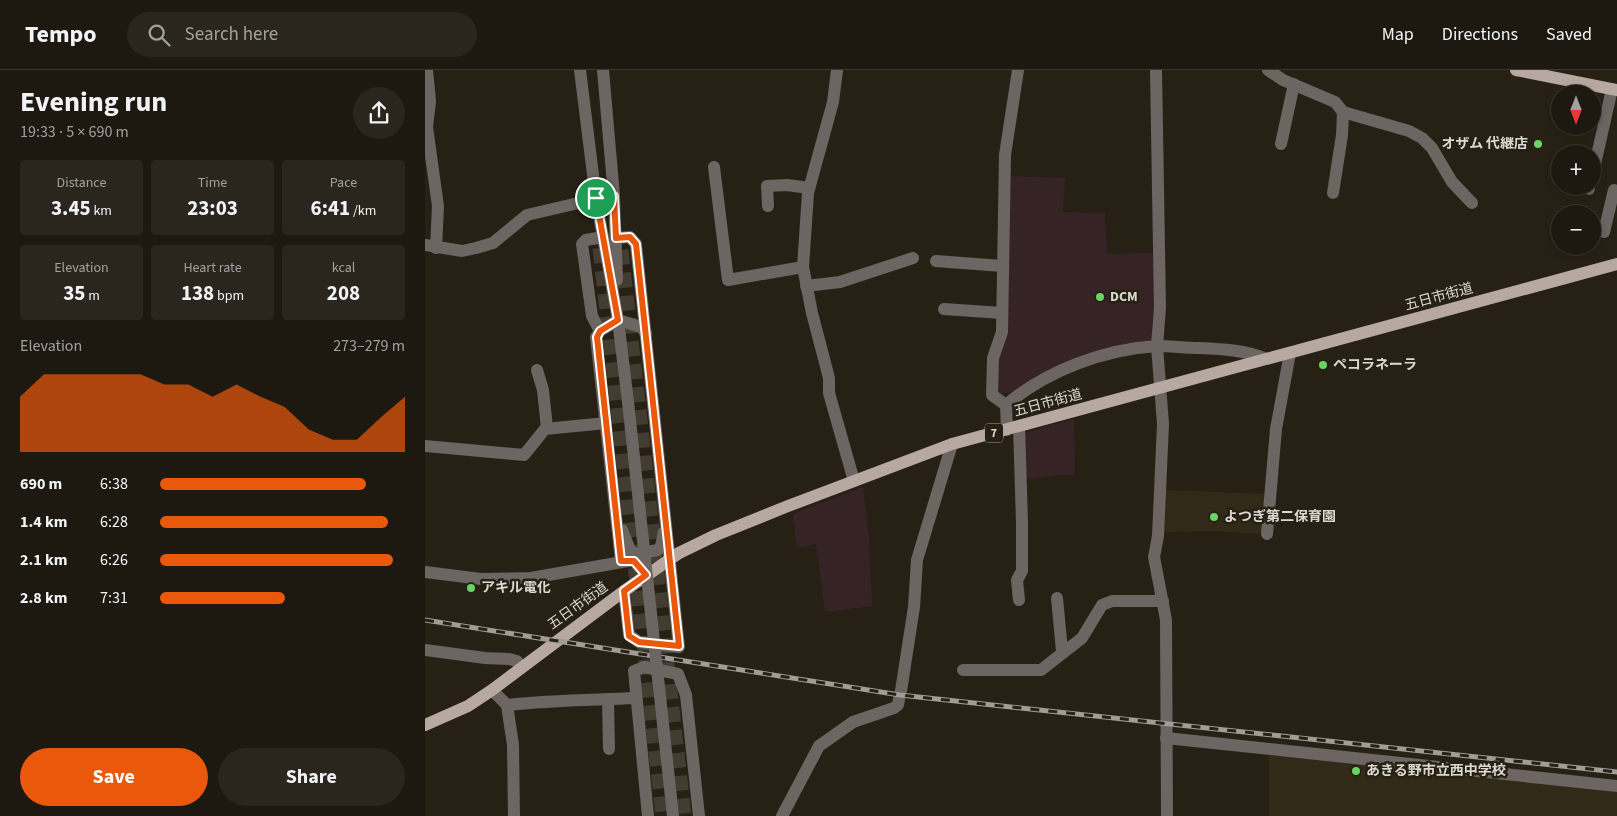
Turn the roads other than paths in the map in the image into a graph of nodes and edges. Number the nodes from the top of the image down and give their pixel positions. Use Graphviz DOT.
graph roads {
  1 [pos="427,70"];
  2 [pos="580,70"];
  3 [pos="603,70"];
  4 [pos="837,70"];
  5 [pos="1018,70"];
  6 [pos="1157,70"];
  7 [pos="1268,70"];
  8 [pos="1516,70"];
  9 [pos="1294,84"];
  10 [pos="1615,90"];
  11 [pos="1343,112"];
  12 [pos="1281,144"];
  13 [pos="1600,145"];
  14 [pos="714,167"];
  15 [pos="809,188"];
  16 [pos="1614,190"];
  17 [pos="1333,193"];
  18 [pos="614,196"];
  19 [pos="596,198"];
  20 [pos="1472,203"];
  21 [pos="768,206"];
  22 [pos="1613,208"];
  23 [pos="1603,232"];
  24 [pos="610,238"];
  25 [pos="429,248"];
  26 [pos="913,258"];
  27 [pos="936,261"];
  28 [pos="1617,264"];
  29 [pos="1002,266"];
  30 [pos="803,267"];
  31 [pos="806,286"];
  32 [pos="945,309"];
  33 [pos="1002,314"];
  34 [pos="618,320"];
  35 [pos="600,331"];
  36 [pos="646,333"];
  37 [pos="1157,346"];
  38 [pos="1290,353"];
  39 [pos="1267,359"];
  40 [pos="537,370"];
  41 [pos="1160,388"];
  42 [pos="1006,405"];
  43 [pos="606,423"];
  44 [pos="547,428"];
  45 [pos="1013,428"];
  46 [pos="952,444"];
  47 [pos="425,446"];
  48 [pos="854,481"];
  49 [pos="666,518"];
  50 [pos="617,525"];
  51 [pos="1267,534"];
  52 [pos="670,558"];
  53 [pos="621,561"];
  54 [pos="425,572"];
  55 [pos="646,575"];
  56 [pos="624,591"];
  57 [pos="1057,598"];
  58 [pos="1019,600"];
  59 [pos="1163,601"];
  60 [pos="425,650"];
  61 [pos="1062,652"];
  62 [pos="521,668"];
  63 [pos="963,670"];
  64 [pos="492,690"];
  65 [pos="635,698"];
  66 [pos="608,700"];
  67 [pos="507,705"];
  68 [pos="425,725"];
  69 [pos="1166,738"];
  70 [pos="609,749"];
  71 [pos="1617,786"];
  72 [pos="514,816"];
  73 [pos="649,816"];
  74 [pos="673,816"];
  75 [pos="699,816"];
  76 [pos="782,816"];
  77 [pos="1167,816"];
  1 -- 25 [label="street"];
  2 -- 19 [label="street"];
  3 -- 18 [label="street"];
  4 -- 15 [label="street"];
  5 -- 29 [label="street"];
  6 -- 37 [label="street"];
  7 -- 9 [label="street"];
  8 -- 10 [label="main road"];
  9 -- 11 [label="street"];
  9 -- 12 [label="street"];
  10 -- 13 [label="street"];
  11 -- 17 [label="street"];
  11 -- 20 [label="street"];
  14 -- 30 [label="street"];
  15 -- 21 [label="street"];
  15 -- 30 [label="street"];
  16 -- 22 [label="street"];
  18 -- 19 [label="street"];
  18 -- 24 [label="street"];
  19 -- 24 [label="street"];
  19 -- 25 [label="street"];
  22 -- 23 [label="street"];
  24 -- 34 [label="street"];
  24 -- 35 [label="street"];
  24 -- 36 [label="street"];
  26 -- 31 [label="street"];
  27 -- 29 [label="street"];
  28 -- 38 [label="main road, 五日市街道 / 7"];
  29 -- 33 [label="street"];
  30 -- 31 [label="street"];
  31 -- 48 [label="street"];
  32 -- 33 [label="street"];
  33 -- 42 [label="street"];
  34 -- 35 [label="street"];
  34 -- 36 [label="street"];
  34 -- 74 [label="street, bridge"];
  35 -- 43 [label="street"];
  36 -- 49 [label="street"];
  37 -- 39 [label="street"];
  37 -- 41 [label="street"];
  37 -- 42 [label="street"];
  38 -- 39 [label="main road, 五日市街道 / 7"];
  38 -- 51 [label="street"];
  39 -- 41 [label="main road, 五日市街道 / 7"];
  40 -- 44 [label="street"];
  41 -- 45 [label="main road, 五日市街道 / 7"];
  41 -- 59 [label="street"];
  42 -- 45 [label="street"];
  43 -- 44 [label="street"];
  43 -- 50 [label="street"];
  44 -- 47 [label="street"];
  45 -- 46 [label="main road, 五日市街道 / 7"];
  45 -- 58 [label="street"];
  46 -- 48 [label="main road, 五日市街道 / 7"];
  46 -- 76 [label="street"];
  48 -- 52 [label="main road, 五日市街道 / 7"];
  49 -- 50 [label="street"];
  49 -- 52 [label="street"];
  50 -- 53 [label="street"];
  52 -- 55 [label="main road, 五日市街道 / 7"];
  52 -- 56 [label="street"];
  53 -- 54 [label="street"];
  53 -- 55 [label="street"];
  55 -- 56 [label="main road, 五日市街道 / 7"];
  56 -- 62 [label="main road, 五日市街道 / 7"];
  57 -- 61 [label="street"];
  59 -- 61 [label="street"];
  59 -- 69 [label="street"];
  60 -- 62 [label="street"];
  61 -- 63 [label="street"];
  62 -- 64 [label="main road, 五日市街道 / 7"];
  64 -- 67 [label="street"];
  64 -- 68 [label="main road, 五日市街道 / 7"];
  65 -- 66 [label="street"];
  65 -- 73 [label="street"];
  65 -- 75 [label="street"];
  66 -- 67 [label="street"];
  66 -- 70 [label="street"];
  67 -- 72 [label="street"];
  69 -- 71 [label="street"];
  69 -- 77 [label="street"];
}
